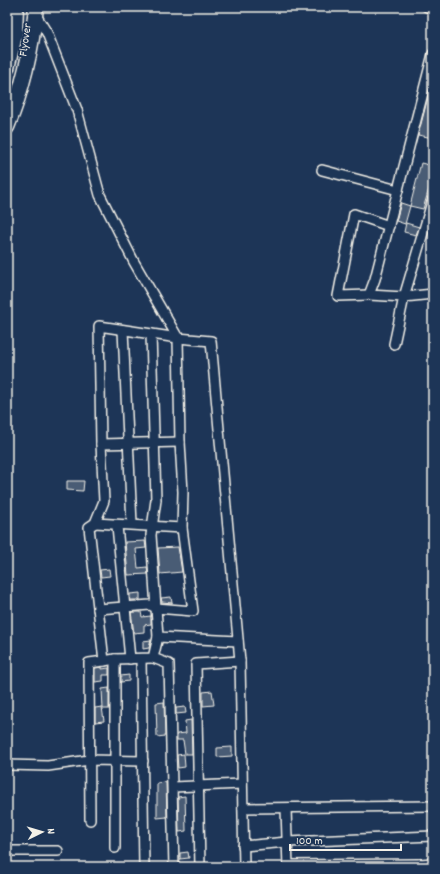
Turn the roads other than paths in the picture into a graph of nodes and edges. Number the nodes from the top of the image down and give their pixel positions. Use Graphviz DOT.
graph roads {
  1 [pos="9,7"];
  2 [pos="16,7"];
  3 [pos="31,7"];
  4 [pos="36,7"];
  5 [pos="427,7"];
  6 [pos="433,10"];
  7 [pos="7,27"];
  8 [pos="433,54"];
  9 [pos="7,68"];
  10 [pos="7,118"];
  11 [pos="7,127"];
  12 [pos="322,170"];
  13 [pos="398,190"];
  14 [pos="433,199"];
  15 [pos="389,226"];
  16 [pos="433,294"];
  17 [pos="370,295"];
  18 [pos="404,297"];
  19 [pos="123,330"];
  20 [pos="151,334"];
  21 [pos="178,338"];
  22 [pos="394,344"];
  23 [pos="154,441"];
  24 [pos="180,442"];
  25 [pos="127,443"];
  26 [pos="101,444"];
  27 [pos="95,523"];
  28 [pos="132,524"];
  29 [pos="117,526"];
  30 [pos="152,526"];
  31 [pos="182,528"];
  32 [pos="124,606"];
  33 [pos="156,608"];
  34 [pos="98,609"];
  35 [pos="158,637"];
  36 [pos="238,641"];
  37 [pos="153,658"];
  38 [pos="115,659"];
  39 [pos="130,659"];
  40 [pos="141,659"];
  41 [pos="104,661"];
  42 [pos="240,661"];
  43 [pos="116,759"];
  44 [pos="89,760"];
  45 [pos="143,761"];
  46 [pos="7,765"];
  47 [pos="242,784"];
  48 [pos="173,787"];
  49 [pos="199,787"];
  50 [pos="433,806"];
  51 [pos="243,808"];
  52 [pos="286,809"];
  53 [pos="90,820"];
  54 [pos="433,836"];
  55 [pos="287,842"];
  56 [pos="244,846"];
  57 [pos="115,848"];
  58 [pos="7,851"];
  59 [pos="58,852"];
  60 [pos="433,863"];
  61 [pos="420,865"];
  62 [pos="288,866"];
  63 [pos="144,867"];
  64 [pos="174,867"];
  65 [pos="200,867"];
  66 [pos="244,867"];
  1 -- 7 [label="highway"];
  2 -- 9 [label="highway, Flyover"];
  3 -- 10 [label="highway, Flyover"];
  4 -- 11 [label="highway"];
  4 -- 21 [label="street"];
  5 -- 6 [label="street"];
  8 -- 13 [label="street"];
  12 -- 13 [label="street"];
  13 -- 15 [label="street"];
  14 -- 18 [label="street"];
  15 -- 17 [label="street"];
  15 -- 17 [label="street"];
  16 -- 18 [label="street"];
  17 -- 18 [label="street"];
  18 -- 22 [label="street"];
  19 -- 20 [label="street"];
  19 -- 25 [label="street"];
  19 -- 26 [label="street"];
  20 -- 21 [label="street"];
  20 -- 23 [label="street"];
  21 -- 24 [label="street"];
  21 -- 36 [label="street"];
  23 -- 24 [label="street"];
  23 -- 25 [label="street"];
  23 -- 30 [label="street"];
  24 -- 31 [label="street"];
  25 -- 26 [label="street"];
  25 -- 28 [label="street"];
  26 -- 27 [label="street"];
  27 -- 29 [label="street"];
  27 -- 34 [label="street"];
  28 -- 29 [label="street"];
  28 -- 30 [label="street"];
  29 -- 32 [label="street"];
  30 -- 31 [label="street"];
  30 -- 33 [label="street"];
  31 -- 33 [label="street"];
  32 -- 33 [label="street"];
  32 -- 34 [label="street"];
  32 -- 39 [label="street"];
  33 -- 35 [label="street"];
  34 -- 41 [label="street"];
  35 -- 36 [label="street"];
  35 -- 37 [label="street"];
  36 -- 42 [label="street"];
  37 -- 40 [label="street"];
  37 -- 48 [label="street"];
  38 -- 39 [label="street"];
  38 -- 41 [label="street"];
  38 -- 43 [label="street"];
  39 -- 40 [label="street"];
  40 -- 45 [label="street"];
  41 -- 44 [label="street"];
  42 -- 47 [label="street"];
  42 -- 49 [label="street"];
  43 -- 44 [label="street"];
  43 -- 45 [label="street"];
  43 -- 57 [label="street"];
  44 -- 46 [label="street"];
  44 -- 53 [label="street"];
  45 -- 63 [label="street"];
  47 -- 49 [label="street"];
  47 -- 51 [label="street"];
  48 -- 49 [label="street"];
  48 -- 64 [label="street"];
  49 -- 65 [label="street"];
  50 -- 52 [label="street"];
  51 -- 52 [label="street"];
  51 -- 56 [label="street"];
  52 -- 55 [label="street"];
  54 -- 55 [label="street"];
  55 -- 56 [label="street"];
  55 -- 62 [label="street"];
  56 -- 66 [label="street"];
  58 -- 59 [label="street"];
  60 -- 61 [label="street"];
  61 -- 62 [label="street"];
}
